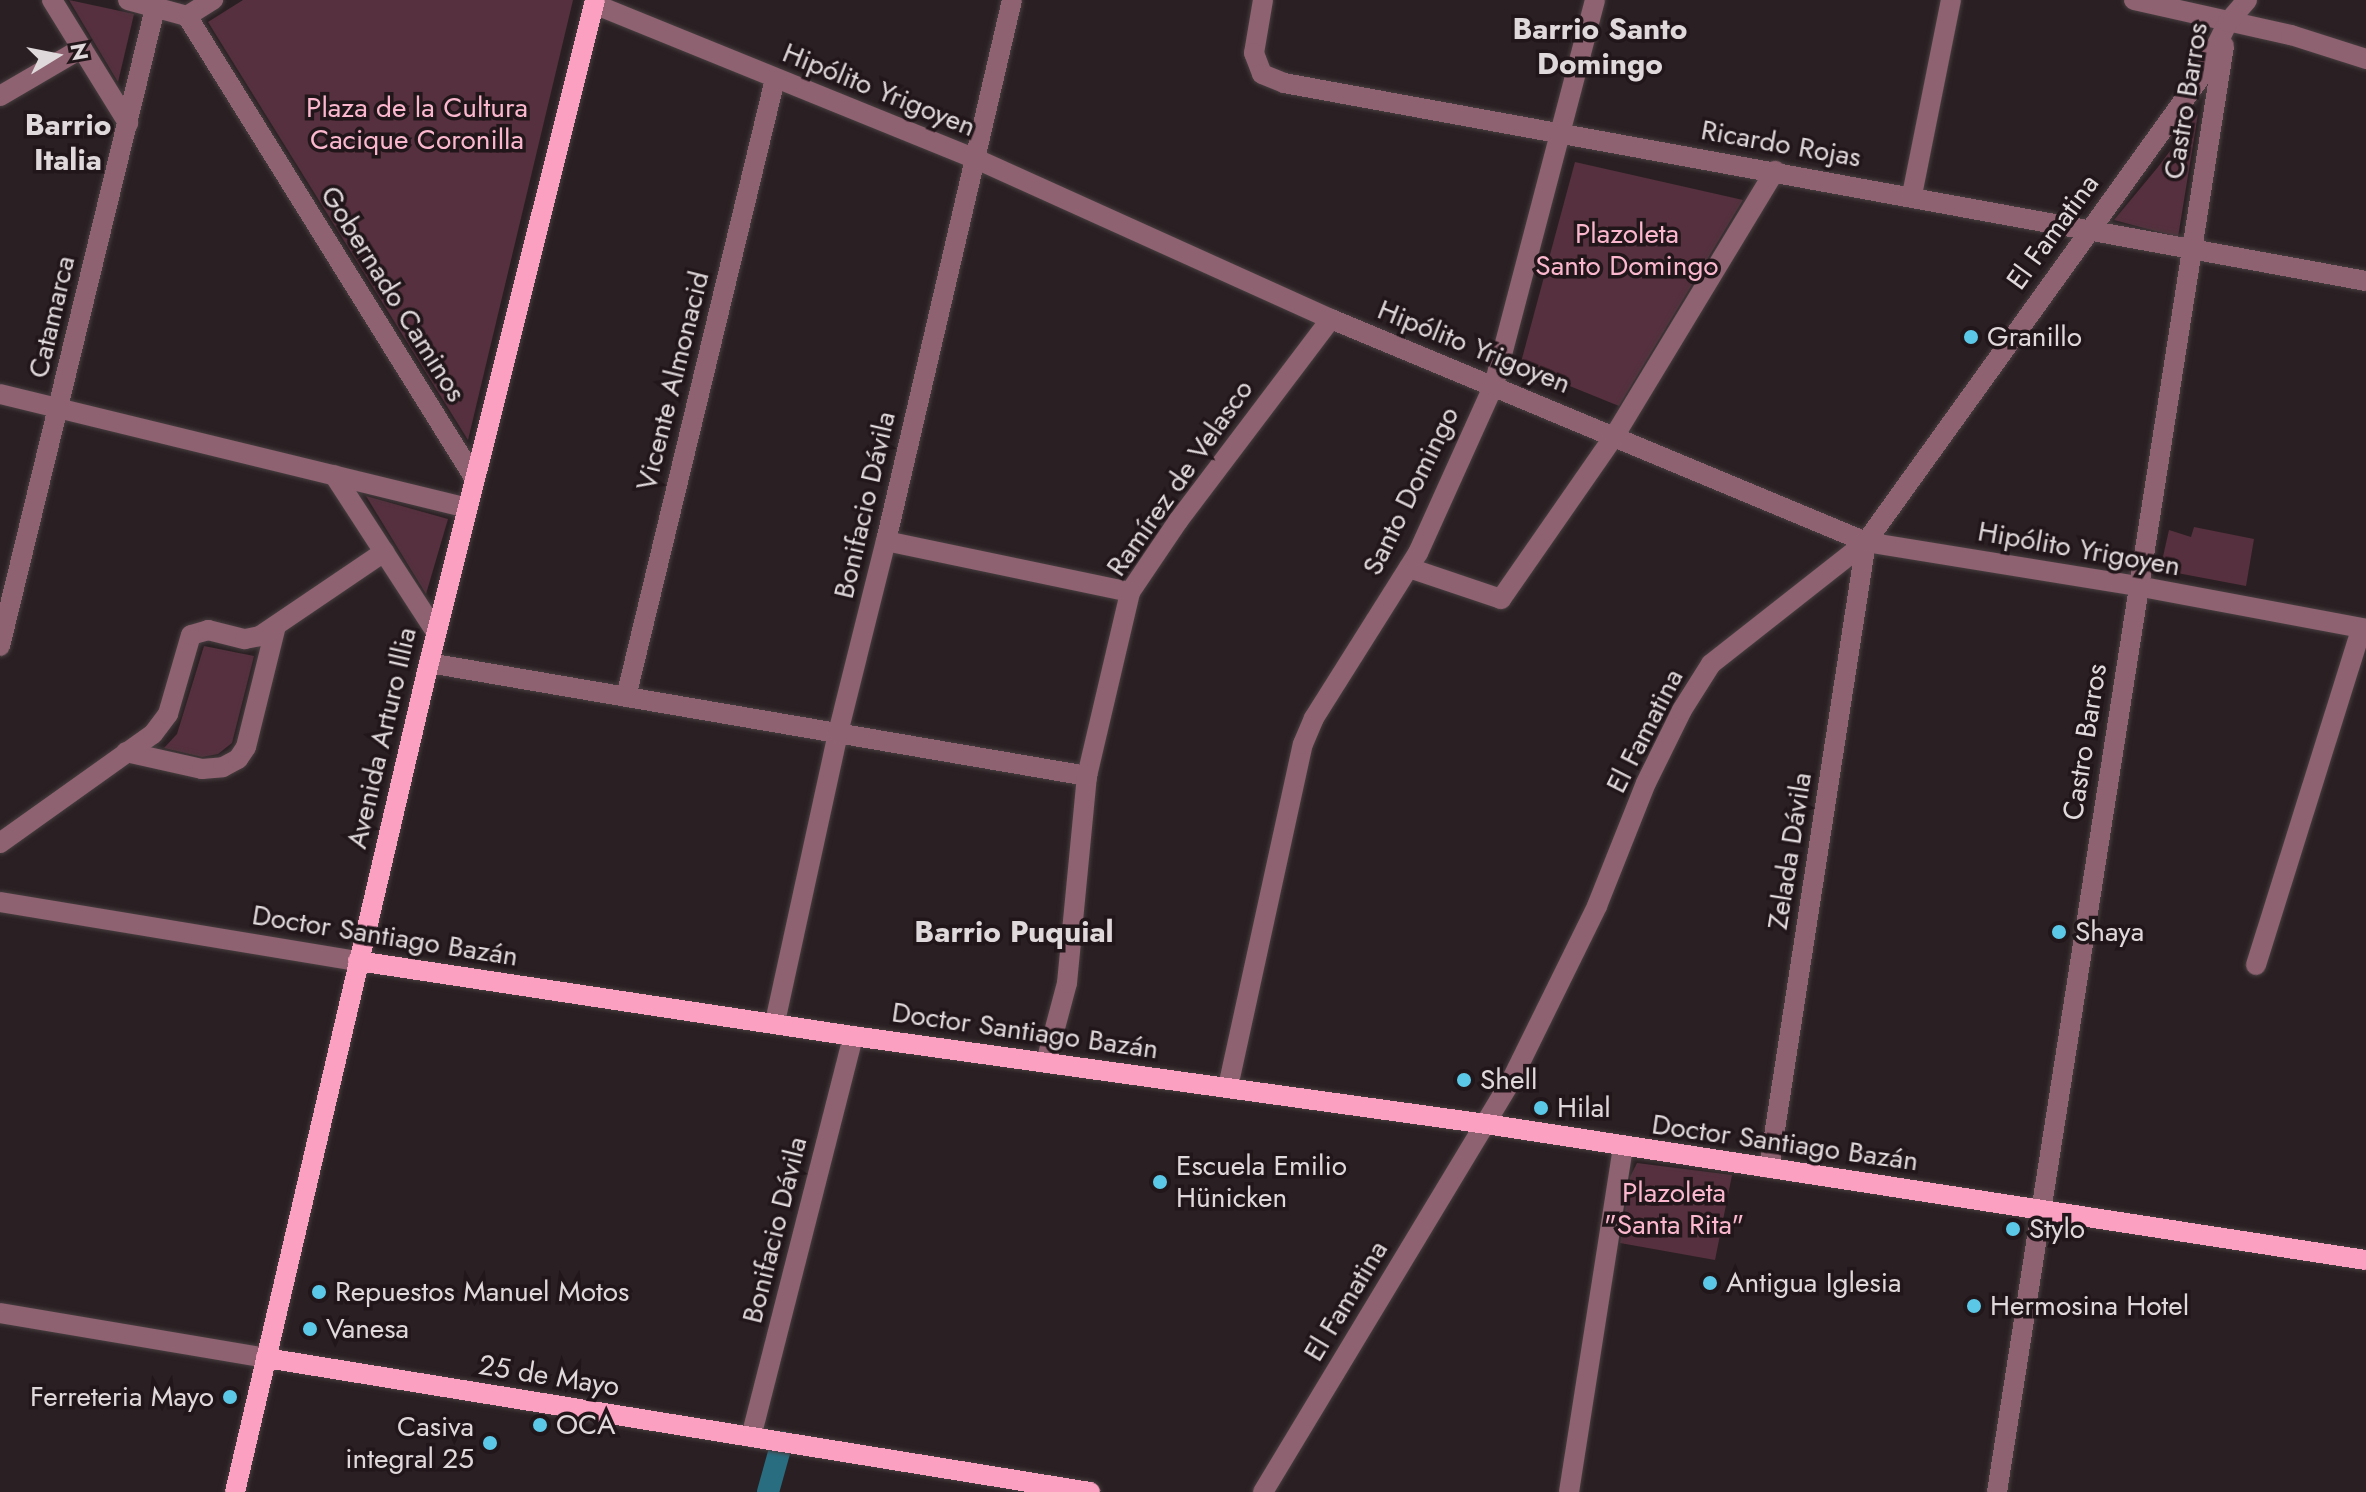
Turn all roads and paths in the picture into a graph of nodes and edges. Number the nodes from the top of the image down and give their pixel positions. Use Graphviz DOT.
graph roads {
  1 [pos="52,0"];
  2 [pos="128,0"];
  3 [pos="213,0"];
  4 [pos="1012,0"];
  5 [pos="1263,0"];
  6 [pos="1595,0"];
  7 [pos="1951,0"];
  8 [pos="2134,0"];
  9 [pos="2231,0"];
  10 [pos="2247,0"];
  11 [pos="594,2"];
  12 [pos="156,4"];
  13 [pos="187,16"];
  14 [pos="2228,22"];
  15 [pos="82,48"];
  16 [pos="2366,59"];
  17 [pos="775,79"];
  18 [pos="0,96"];
  19 [pos="128,123"];
  20 [pos="1561,134"];
  21 [pos="974,158"];
  22 [pos="1775,171"];
  23 [pos="1912,195"];
  24 [pos="2087,232"];
  25 [pos="2190,251"];
  26 [pos="2366,281"];
  27 [pos="1331,319"];
  28 [pos="1494,385"];
  29 [pos="0,394"];
  30 [pos="59,408"];
  31 [pos="1615,435"];
  32 [pos="334,475"];
  33 [pos="475,479"];
  34 [pos="467,508"];
  35 [pos="886,541"];
  36 [pos="1866,542"];
  37 [pos="384,552"];
  38 [pos="1409,568"];
  39 [pos="2137,586"];
  40 [pos="1130,592"];
  41 [pos="276,626"];
  42 [pos="2364,629"];
  43 [pos="436,632"];
  44 [pos="0,646"];
  45 [pos="429,663"];
  46 [pos="626,697"];
  47 [pos="838,733"];
  48 [pos="126,752"];
  49 [pos="1087,776"];
  50 [pos="0,843"];
  51 [pos="0,902"];
  52 [pos="358,961"];
  53 [pos="2256,965"];
  54 [pos="775,1022"];
  55 [pos="853,1036"];
  56 [pos="1046,1062"];
  57 [pos="1228,1087"];
  58 [pos="1486,1124"];
  59 [pos="1623,1148"];
  60 [pos="1769,1168"];
  61 [pos="2043,1209"];
  62 [pos="2366,1260"];
  63 [pos="0,1313"];
  64 [pos="266,1358"];
  65 [pos="751,1437"];
  66 [pos="235,1492"];
  67 [pos="1090,1492"];
  68 [pos="1263,1492"];
  69 [pos="1569,1492"];
  70 [pos="1997,1492"];
  1 -- 15 [label="street"];
  2 -- 12 [label="street"];
  3 -- 13 [label="street"];
  4 -- 21 [label="street, Bonifacio Dávila"];
  5 -- 20 [label="street, Ricardo Rojas"];
  6 -- 20 [label="street, Santo Domingo"];
  7 -- 23 [label="street"];
  8 -- 14 [label="street"];
  9 -- 14 [label="street, Castro Barros"];
  10 -- 14 [label="street, El Famatina"];
  11 -- 17 [label="street, Hipólito Yrigoyen"];
  11 -- 33 [label="main road, Avenida Arturo Illia"];
  12 -- 13 [label="street"];
  12 -- 19 [label="street, Catamarca"];
  13 -- 33 [label="street, Gobernado Caminos"];
  14 -- 16 [label="street"];
  14 -- 24 [label="street, El Famatina"];
  14 -- 25 [label="street, Castro Barros"];
  15 -- 18 [label="street"];
  15 -- 19 [label="street"];
  17 -- 21 [label="street, Hipólito Yrigoyen"];
  17 -- 46 [label="street, Vicente Almonacid"];
  19 -- 30 [label="street, Catamarca"];
  20 -- 22 [label="street, Ricardo Rojas"];
  20 -- 28 [label="street, Santo Domingo"];
  21 -- 27 [label="street, Hipólito Yrigoyen"];
  21 -- 35 [label="street, Bonifacio Dávila"];
  22 -- 23 [label="street, Ricardo Rojas"];
  22 -- 31 [label="street"];
  23 -- 24 [label="street, Ricardo Rojas"];
  24 -- 25 [label="street, Ricardo Rojas"];
  24 -- 36 [label="street, El Famatina"];
  25 -- 26 [label="street, Ricardo Rojas"];
  25 -- 39 [label="street, Castro Barros"];
  27 -- 28 [label="street, Hipólito Yrigoyen"];
  27 -- 40 [label="street, Ramírez de Velasco"];
  28 -- 31 [label="street, Hipólito Yrigoyen"];
  28 -- 38 [label="street, Santo Domingo"];
  29 -- 30 [label="street"];
  30 -- 32 [label="street"];
  30 -- 44 [label="street, Catamarca"];
  31 -- 36 [label="street, Hipólito Yrigoyen"];
  31 -- 38 [label="street"];
  32 -- 34 [label="street"];
  32 -- 37 [label="street"];
  33 -- 34 [label="main road, Avenida Arturo Illia"];
  34 -- 43 [label="main road, Avenida Arturo Illia"];
  35 -- 40 [label="street"];
  35 -- 47 [label="street, Bonifacio Dávila"];
  36 -- 39 [label="street, Hipólito Yrigoyen"];
  36 -- 58 [label="street, El Famatina"];
  36 -- 60 [label="street, Zelada Dávila"];
  37 -- 41 [label="street"];
  37 -- 43 [label="street"];
  38 -- 57 [label="street, Santo Domingo"];
  39 -- 42 [label="street, Hipólito Yrigoyen"];
  39 -- 61 [label="street, Castro Barros"];
  40 -- 49 [label="street, Ramírez de Velasco"];
  41 -- 48 [label="street"];
  41 -- 48 [label="street"];
  42 -- 53 [label="street"];
  43 -- 45 [label="main road, Avenida Arturo Illia"];
  45 -- 46 [label="street"];
  45 -- 52 [label="main road, Avenida Arturo Illia"];
  46 -- 47 [label="street"];
  47 -- 49 [label="street"];
  47 -- 54 [label="street, Bonifacio Dávila"];
  48 -- 50 [label="street"];
  49 -- 56 [label="street, Ramírez de Velasco"];
  51 -- 52 [label="street, Doctor Santiago Bazán"];
  52 -- 54 [label="main road, Doctor Santiago Bazán"];
  52 -- 64 [label="main road, Avenida Arturo Illia"];
  54 -- 55 [label="main road, Doctor Santiago Bazán"];
  55 -- 56 [label="main road, Doctor Santiago Bazán"];
  55 -- 65 [label="street, Bonifacio Dávila"];
  56 -- 57 [label="main road, Doctor Santiago Bazán"];
  57 -- 58 [label="main road, Doctor Santiago Bazán"];
  58 -- 59 [label="main road, Doctor Santiago Bazán"];
  58 -- 68 [label="street, El Famatina"];
  59 -- 60 [label="main road, Doctor Santiago Bazán"];
  59 -- 69 [label="street"];
  60 -- 61 [label="main road, Doctor Santiago Bazán"];
  61 -- 62 [label="main road, Doctor Santiago Bazán"];
  61 -- 70 [label="street, Castro Barros"];
  63 -- 64 [label="street, 25 de Mayo"];
  64 -- 65 [label="main road, 25 de Mayo"];
  64 -- 66 [label="main road, Avenida Arturo Illia"];
  65 -- 67 [label="main road, 25 de Mayo"];
}
